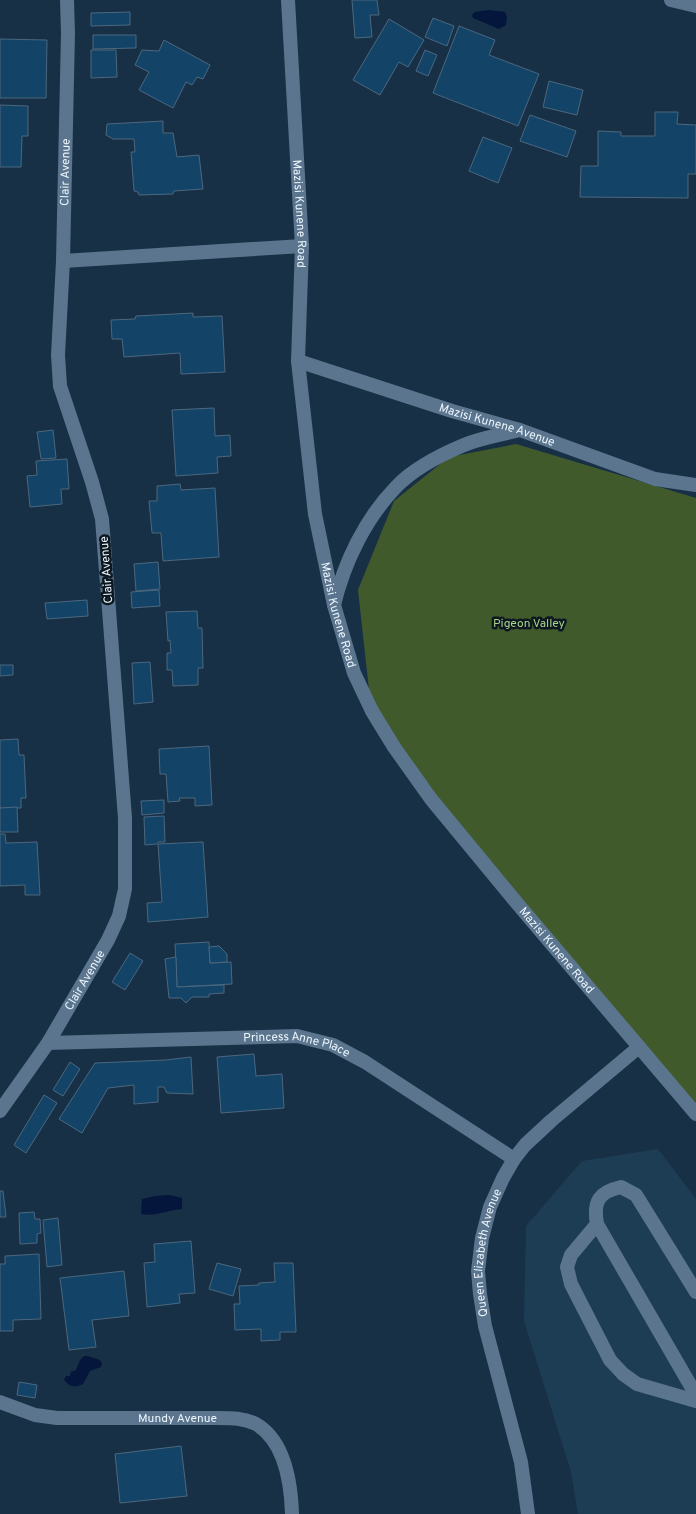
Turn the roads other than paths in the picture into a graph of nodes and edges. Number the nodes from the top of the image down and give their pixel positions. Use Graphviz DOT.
graph roads {
  1 [pos="67,0"];
  2 [pos="288,0"];
  3 [pos="671,0"];
  4 [pos="696,6"];
  5 [pos="302,246"];
  6 [pos="63,261"];
  7 [pos="298,361"];
  8 [pos="520,430"];
  9 [pos="696,485"];
  10 [pos="334,605"];
  11 [pos="48,1043"];
  12 [pos="640,1047"];
  13 [pos="0,1111"];
  14 [pos="696,1114"];
  15 [pos="514,1159"];
  16 [pos="597,1224"];
  17 [pos="696,1292"];
  18 [pos="696,1395"];
  19 [pos="696,1401"];
  20 [pos="0,1402"];
  21 [pos="292,1514"];
  22 [pos="528,1514"];
  1 -- 6 [label="street, Clair Avenue"];
  2 -- 5 [label="street, Mazisi Kunene Road"];
  3 -- 4 [label="street"];
  5 -- 6 [label="street"];
  5 -- 7 [label="street, Mazisi Kunene Road"];
  6 -- 11 [label="street, Clair Avenue"];
  7 -- 8 [label="street, Mazisi Kunene Avenue"];
  7 -- 10 [label="street, Mazisi Kunene Road"];
  8 -- 9 [label="street, Mazisi Kunene Avenue"];
  8 -- 10 [label="street"];
  10 -- 12 [label="street, Mazisi Kunene Road"];
  11 -- 13 [label="street, Clair Avenue"];
  11 -- 15 [label="street, Princess Anne Place"];
  12 -- 14 [label="street, Mazisi Kunene Road"];
  12 -- 15 [label="street, Queen Elizabeth Avenue"];
  15 -- 22 [label="street, Queen Elizabeth Avenue"];
  16 -- 17 [label="street"];
  16 -- 18 [label="street"];
  16 -- 19 [label="street"];
  20 -- 21 [label="street, Mundy Avenue"];
}
